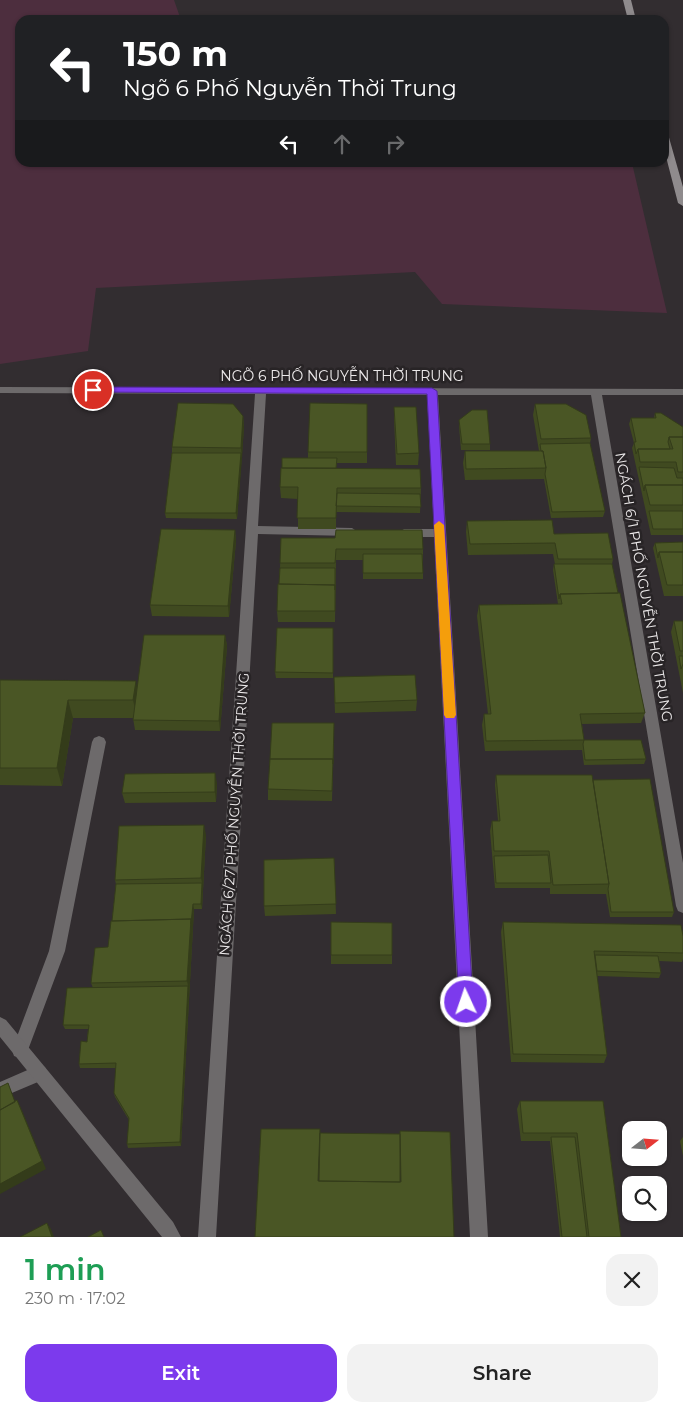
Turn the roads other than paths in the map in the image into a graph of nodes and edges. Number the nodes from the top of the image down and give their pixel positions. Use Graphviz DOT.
graph roads {
  1 [pos="627,0"];
  2 [pos="631,15"];
  3 [pos="669,152"];
  4 [pos="683,203"];
  5 [pos="0,390"];
  6 [pos="261,390"];
  7 [pos="432,391"];
  8 [pos="596,391"];
  9 [pos="683,392"];
  10 [pos="252,530"];
  11 [pos="361,532"];
  12 [pos="390,532"];
  13 [pos="440,533"];
  14 [pos="99,742"];
  15 [pos="683,906"];
  16 [pos="0,1025"];
  17 [pos="20,1050"];
  18 [pos="39,1072"];
  19 [pos="0,1090"];
  20 [pos="172,1237"];
  21 [pos="207,1237"];
  22 [pos="479,1237"];
  1 -- 2 [label="street"];
  3 -- 4 [label="street"];
  5 -- 6 [label="street, NGÕ 6 PHỐ NGUYỄN THỜI TRUNG"];
  6 -- 7 [label="street, NGÕ 6 PHỐ NGUYỄN THỜI TRUNG"];
  6 -- 10 [label="street, NGÁCH 6/27 PHỐ NGUYỄN THỜI TRUNG"];
  7 -- 8 [label="street, NGÕ 6 PHỐ NGUYỄN THỜI TRUNG"];
  7 -- 13 [label="street"];
  8 -- 9 [label="street, NGÕ 6 PHỐ NGUYỄN THỜI TRUNG"];
  8 -- 15 [label="street, NGÁCH 6/1 PHỐ NGUYỄN THỜI TRUNG"];
  10 -- 11 [label="street"];
  10 -- 21 [label="street, NGÁCH 6/27 PHỐ NGUYỄN THỜI TRUNG"];
  12 -- 13 [label="street"];
  13 -- 22 [label="street"];
  14 -- 17 [label="street"];
  16 -- 17 [label="street"];
  17 -- 18 [label="street"];
  18 -- 19 [label="street"];
  18 -- 20 [label="street"];
}
